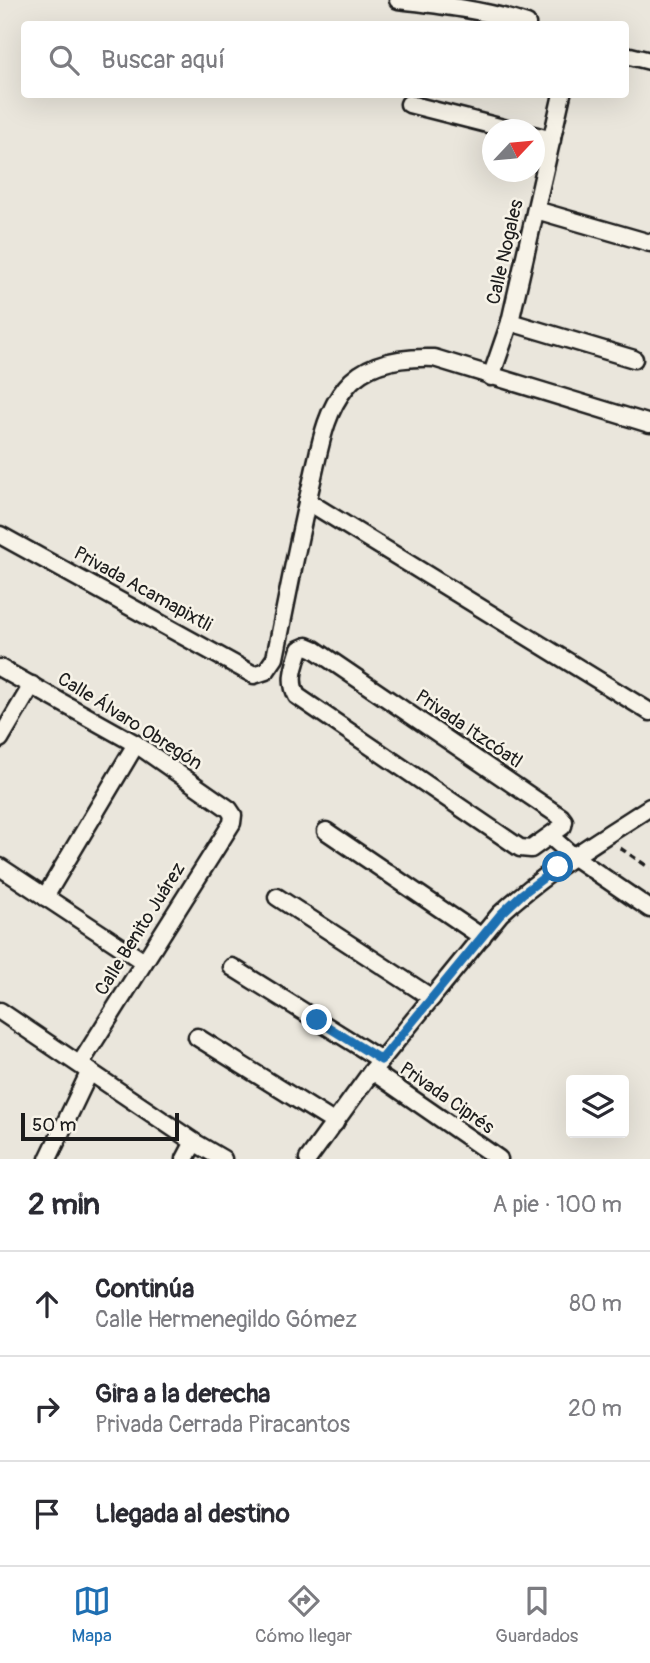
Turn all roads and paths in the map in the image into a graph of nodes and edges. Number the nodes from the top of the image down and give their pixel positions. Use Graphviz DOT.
graph roads {
  1 [pos="398,0"];
  2 [pos="518,21"];
  3 [pos="629,56"];
  4 [pos="650,61"];
  5 [pos="561,98"];
  6 [pos="409,104"];
  7 [pos="482,123"];
  8 [pos="545,138"];
  9 [pos="552,140"];
  10 [pos="536,211"];
  11 [pos="650,243"];
  12 [pos="510,321"];
  13 [pos="634,359"];
  14 [pos="491,377"];
  15 [pos="650,424"];
  16 [pos="307,501"];
  17 [pos="0,534"];
  18 [pos="0,668"];
  19 [pos="32,685"];
  20 [pos="650,712"];
  21 [pos="0,739"];
  22 [pos="136,744"];
  23 [pos="650,807"];
  24 [pos="233,815"];
  25 [pos="326,831"];
  26 [pos="551,837"];
  27 [pos="604,837"];
  28 [pos="573,857"];
  29 [pos="0,867"];
  30 [pos="650,868"];
  31 [pos="46,897"];
  32 [pos="276,897"];
  33 [pos="650,909"];
  34 [pos="482,937"];
  35 [pos="144,962"];
  36 [pos="232,967"];
  37 [pos="432,998"];
  38 [pos="0,1011"];
  39 [pos="198,1037"];
  40 [pos="376,1065"];
  41 [pos="85,1068"];
  42 [pos="335,1123"];
  43 [pos="194,1142"];
  44 [pos="48,1159"];
  45 [pos="186,1159"];
  46 [pos="223,1159"];
  47 [pos="308,1159"];
  48 [pos="499,1159"];
  1 -- 2 [label="street"];
  3 -- 4 [label="street"];
  5 -- 9 [label="street, Calle Nogales"];
  6 -- 7 [label="street"];
  8 -- 9 [label="street"];
  9 -- 10 [label="street, Calle Nogales"];
  10 -- 11 [label="street"];
  10 -- 12 [label="street, Calle Nogales"];
  12 -- 13 [label="street"];
  12 -- 14 [label="street, Calle Nogales"];
  14 -- 15 [label="street"];
  14 -- 16 [label="street"];
  16 -- 17 [label="street, Privada Acamapixtli"];
  16 -- 20 [label="street"];
  18 -- 19 [label="street, Calle Álvaro Obregón"];
  19 -- 21 [label="street"];
  19 -- 22 [label="street, Calle Álvaro Obregón"];
  22 -- 24 [label="street, Calle Álvaro Obregón"];
  22 -- 31 [label="street"];
  23 -- 27 [label="street"];
  24 -- 35 [label="street, Calle Benito Juárez"];
  25 -- 34 [label="street"];
  26 -- 26 [label="street, Privada Itzcóatl"];
  26 -- 28 [label="street"];
  27 -- 28 [label="street"];
  27 -- 30 [label="path"];
  28 -- 33 [label="street"];
  28 -- 34 [label="street"];
  29 -- 31 [label="street"];
  31 -- 35 [label="street"];
  32 -- 37 [label="street"];
  34 -- 37 [label="street"];
  35 -- 41 [label="street, Calle Benito Juárez"];
  36 -- 40 [label="street, Privada Ciprés"];
  37 -- 40 [label="street"];
  38 -- 41 [label="street"];
  39 -- 42 [label="street"];
  40 -- 42 [label="street"];
  40 -- 48 [label="street, Privada Ciprés"];
  41 -- 43 [label="street"];
  41 -- 44 [label="street, Calle Benito Juárez"];
  42 -- 47 [label="street"];
  43 -- 45 [label="street"];
  43 -- 46 [label="street"];
}
